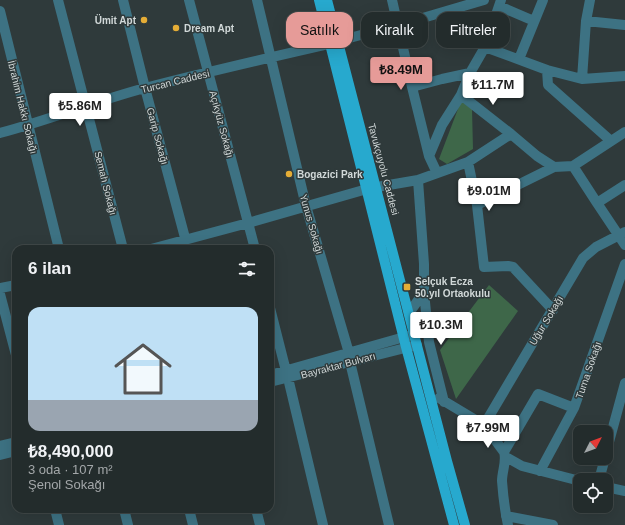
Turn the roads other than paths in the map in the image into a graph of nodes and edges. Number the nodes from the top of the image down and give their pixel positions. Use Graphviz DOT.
graph roads {
  1 [pos="58,0"];
  2 [pos="123,0"];
  3 [pos="189,0"];
  4 [pos="257,0"];
  5 [pos="319,0"];
  6 [pos="328,0"];
  7 [pos="392,0"];
  8 [pos="484,0"];
  9 [pos="543,0"];
  10 [pos="590,0"];
  11 [pos="500,3"];
  12 [pos="456,4"];
  13 [pos="0,11"];
  14 [pos="323,12"];
  15 [pos="330,12"];
  16 [pos="395,12"];
  17 [pos="428,14"];
  18 [pos="534,21"];
  19 [pos="586,21"];
  20 [pos="625,25"];
  21 [pos="308,48"];
  22 [pos="336,48"];
  23 [pos="404,48"];
  24 [pos="484,48"];
  25 [pos="488,48"];
  26 [pos="270,57"];
  27 [pos="519,59"];
  28 [pos="547,70"];
  29 [pos="208,73"];
  30 [pos="470,74"];
  31 [pos="625,76"];
  32 [pos="582,79"];
  33 [pos="412,87"];
  34 [pos="145,88"];
  35 [pos="461,95"];
  36 [pos="86,105"];
  37 [pos="28,126"];
  38 [pos="625,132"];
  39 [pos="0,133"];
  40 [pos="511,134"];
  41 [pos="611,141"];
  42 [pos="429,156"];
  43 [pos="468,162"];
  44 [pos="554,166"];
  45 [pos="574,166"];
  46 [pos="437,173"];
  47 [pos="418,180"];
  48 [pos="625,185"];
  49 [pos="372,188"];
  50 [pos="477,204"];
  51 [pos="597,204"];
  52 [pos="306,206"];
  53 [pos="248,224"];
  54 [pos="622,234"];
  55 [pos="187,244"];
  56 [pos="58,245"];
  57 [pos="122,245"];
  58 [pos="254,245"];
  59 [pos="625,245"];
  60 [pos="625,264"];
  61 [pos="12,286"];
  62 [pos="0,288"];
  63 [pos="424,292"];
  64 [pos="0,294"];
  65 [pos="553,310"];
  66 [pos="409,313"];
  67 [pos="274,324"];
  68 [pos="415,334"];
  69 [pos="404,337"];
  70 [pos="12,340"];
  71 [pos="417,345"];
  72 [pos="406,347"];
  73 [pos="349,358"];
  74 [pos="287,374"];
  75 [pos="274,375"];
  76 [pos="274,380"];
  77 [pos="625,383"];
  78 [pos="428,392"];
  79 [pos="444,402"];
  80 [pos="574,408"];
  81 [pos="484,425"];
  82 [pos="613,427"];
  83 [pos="12,443"];
  84 [pos="0,446"];
  85 [pos="12,452"];
  86 [pos="505,454"];
  87 [pos="0,455"];
  88 [pos="540,471"];
  89 [pos="573,479"];
  90 [pos="613,488"];
  91 [pos="625,491"];
  92 [pos="56,513"];
  93 [pos="125,513"];
  94 [pos="189,513"];
  95 [pos="257,513"];
  96 [pos="507,521"];
  97 [pos="60,525"];
  98 [pos="128,525"];
  99 [pos="193,525"];
  100 [pos="260,525"];
  101 [pos="324,525"];
  102 [pos="389,525"];
  103 [pos="454,525"];
  104 [pos="465,525"];
  105 [pos="553,525"];
  1 -- 36 [label="street, Semah Sokağı"];
  2 -- 34 [label="street, Garip Sokağı"];
  3 -- 29 [label="street, Açıkyüz Sokağı"];
  4 -- 26 [label="street, Yunus Sokağı"];
  5 -- 14 [label="main road"];
  6 -- 15 [label="main road, Tavukçuyolu Caddesi"];
  7 -- 16 [label="street"];
  8 -- 12 [label="street, Turcan Caddesi"];
  9 -- 18 [label="street"];
  10 -- 19 [label="street"];
  11 -- 18 [label="street"];
  12 -- 17 [label="street, Turcan Caddesi"];
  13 -- 37 [label="street, İbrahim Hakkı Sokağı"];
  18 -- 27 [label="street"];
  19 -- 20 [label="street"];
  19 -- 32 [label="street"];
  21 -- 26 [label="street, Turcan Caddesi"];
  22 -- 49 [label="main road, Tavukçuyolu Caddesi"];
  23 -- 33 [label="street"];
  24 -- 30 [label="street"];
  25 -- 27 [label="street"];
  26 -- 29 [label="street, Turcan Caddesi"];
  26 -- 52 [label="street, Yunus Sokağı"];
  27 -- 28 [label="street"];
  28 -- 32 [label="street"];
  28 -- 41 [label="street"];
  29 -- 34 [label="street, Turcan Caddesi"];
  29 -- 53 [label="street, Açıkyüz Sokağı"];
  30 -- 33 [label="street"];
  30 -- 35 [label="street"];
  31 -- 32 [label="street"];
  33 -- 42 [label="street"];
  34 -- 36 [label="street, Turcan Caddesi"];
  34 -- 55 [label="street, Garip Sokağı"];
  35 -- 40 [label="street"];
  35 -- 42 [label="street"];
  36 -- 37 [label="street, Turcan Caddesi"];
  36 -- 57 [label="street, Semah Sokağı"];
  37 -- 39 [label="street, Turcan Caddesi"];
  37 -- 56 [label="street, İbrahim Hakkı Sokağı"];
  38 -- 41 [label="street"];
  40 -- 43 [label="street"];
  40 -- 44 [label="street"];
  41 -- 45 [label="street"];
  42 -- 46 [label="street"];
  43 -- 46 [label="street"];
  43 -- 50 [label="street"];
  44 -- 45 [label="street"];
  44 -- 50 [label="street"];
  45 -- 51 [label="street"];
  46 -- 47 [label="street"];
  47 -- 49 [label="street"];
  47 -- 63 [label="street"];
  48 -- 51 [label="street"];
  49 -- 52 [label="street"];
  49 -- 66 [label="main road, Tavukçuyolu Caddesi"];
  49 -- 69 [label="main road, Tavukçuyolu Caddesi"];
  50 -- 65 [label="street"];
  51 -- 54 [label="street"];
  52 -- 53 [label="street"];
  52 -- 73 [label="street, Yunus Sokağı"];
  53 -- 55 [label="street"];
  53 -- 58 [label="street, Açıkyüz Sokağı"];
  54 -- 59 [label="street"];
  54 -- 65 [label="street, Uğur Sokağı"];
  60 -- 80 [label="street, Turna Sokağı"];
  61 -- 62 [label="street"];
  63 -- 66 [label="street"];
  63 -- 79 [label="street"];
  64 -- 70 [label="street"];
  65 -- 81 [label="street, Uğur Sokağı"];
  66 -- 68 [label="main road, Tavukçuyolu Caddesi"];
  67 -- 74 [label="street"];
  68 -- 69 [label="street, Bayraktar Bulvarı"];
  68 -- 71 [label="main road, Tavukçuyolu Caddesi"];
  69 -- 72 [label="main road, Tavukçuyolu Caddesi"];
  69 -- 73 [label="street, Bayraktar Bulvarı"];
  71 -- 72 [label="street"];
  71 -- 78 [label="main road, Tavukçuyolu Caddesi"];
  72 -- 73 [label="street, Bayraktar Bulvarı"];
  72 -- 103 [label="main road, Tavukçuyolu Caddesi"];
  73 -- 74 [label="street, Bayraktar Bulvarı"];
  73 -- 102 [label="street, Yunus Sokağı"];
  74 -- 75 [label="street, Bayraktar Bulvarı"];
  74 -- 76 [label="street, Bayraktar Bulvarı"];
  74 -- 101 [label="street"];
  77 -- 82 [label="street"];
  78 -- 79 [label="street"];
  78 -- 104 [label="main road, Tavukçuyolu Caddesi"];
  79 -- 81 [label="street"];
  80 -- 86 [label="street"];
  80 -- 88 [label="street, Turna Sokağı"];
  81 -- 86 [label="street"];
  83 -- 84 [label="street"];
  85 -- 87 [label="street"];
  86 -- 88 [label="street"];
  86 -- 96 [label="street"];
  88 -- 89 [label="street"];
  90 -- 91 [label="street"];
  92 -- 97 [label="street"];
  93 -- 98 [label="street"];
  94 -- 99 [label="street"];
  95 -- 100 [label="street"];
  96 -- 105 [label="street"];
}
